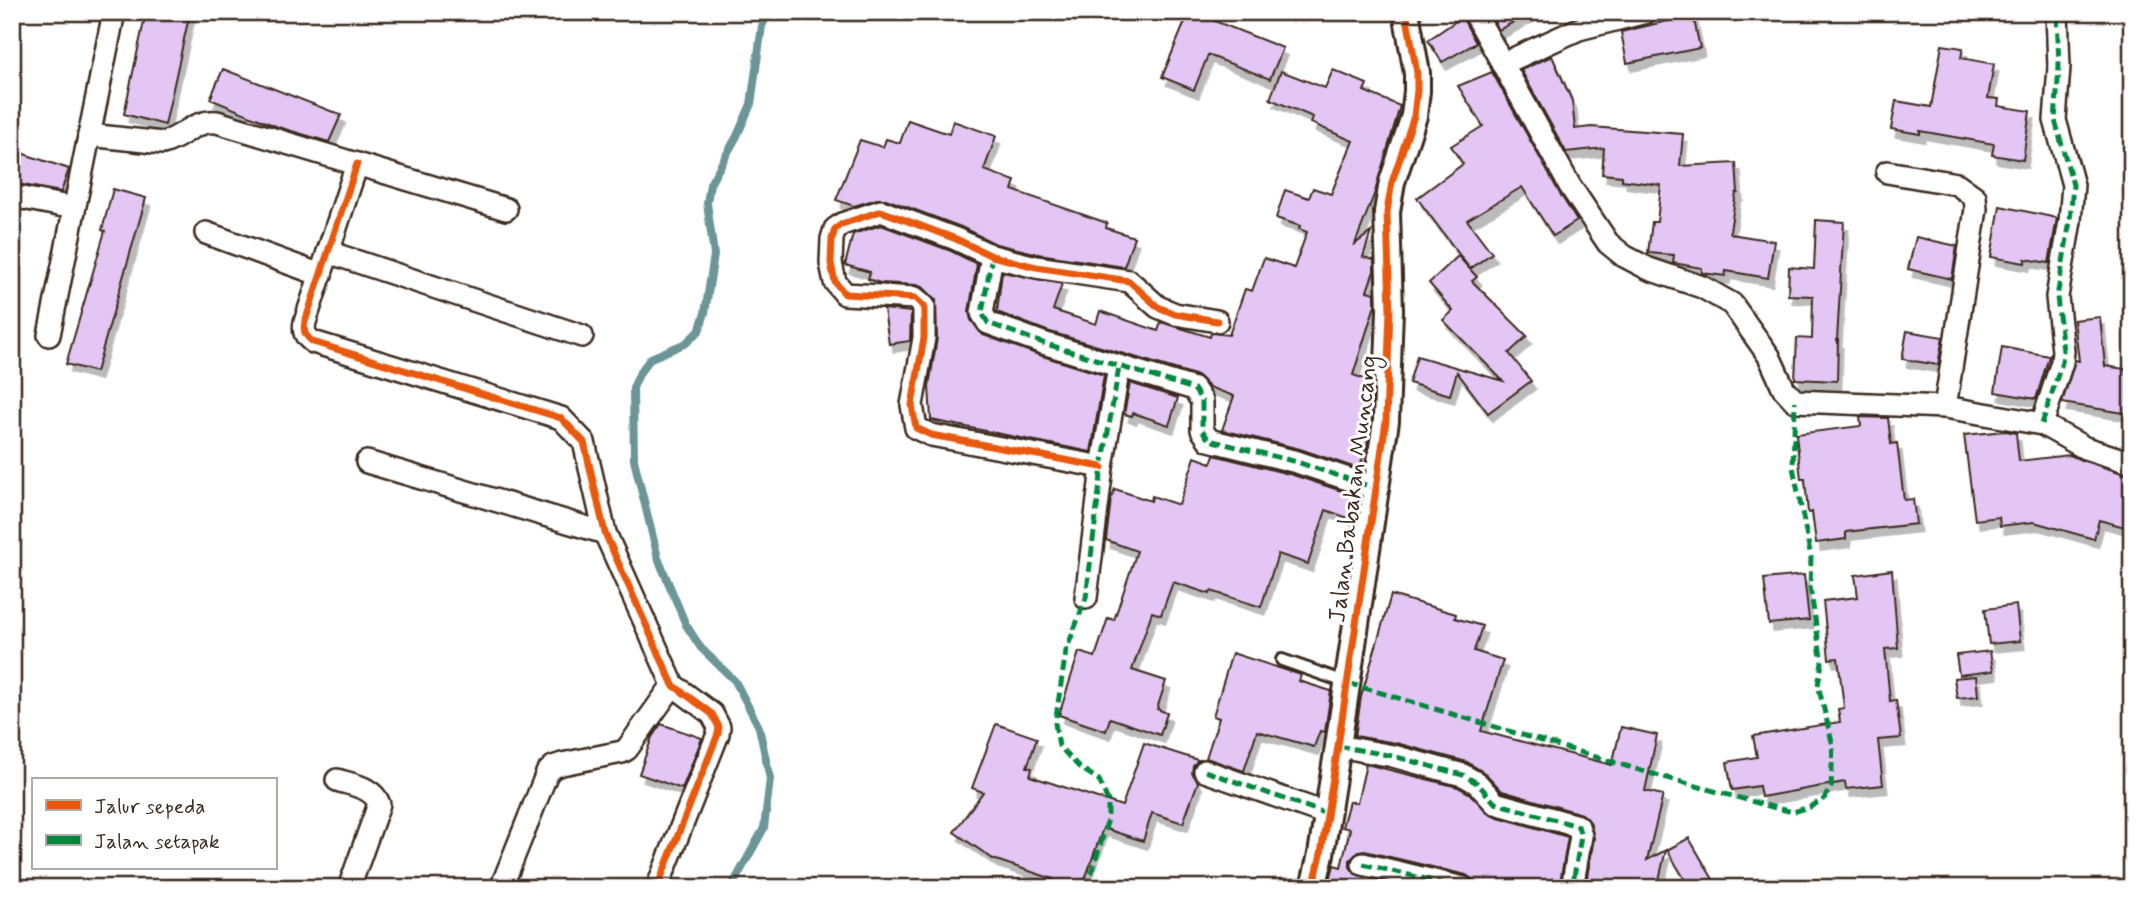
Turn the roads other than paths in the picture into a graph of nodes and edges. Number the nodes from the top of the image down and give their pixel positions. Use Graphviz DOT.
graph roads {
  1 [pos="114,12"];
  2 [pos="1406,12"];
  3 [pos="1474,12"];
  4 [pos="1646,12"];
  5 [pos="2057,12"];
  6 [pos="1502,64"];
  7 [pos="89,135"];
  8 [pos="357,164"];
  9 [pos="1887,172"];
  10 [pos="12,196"];
  11 [pos="74,208"];
  12 [pos="506,209"];
  13 [pos="206,233"];
  14 [pos="328,252"];
  15 [pos="992,256"];
  16 [pos="321,275"];
  17 [pos="1217,320"];
  18 [pos="49,335"];
  19 [pos="582,336"];
  20 [pos="1119,367"];
  21 [pos="1945,407"];
  22 [pos="2042,424"];
  23 [pos="367,462"];
  24 [pos="2132,463"];
  25 [pos="1102,467"];
  26 [pos="1378,489"];
  27 [pos="605,533"];
  28 [pos="1086,598"];
  29 [pos="1282,660"];
  30 [pos="1348,683"];
  31 [pos="673,685"];
  32 [pos="1338,746"];
  33 [pos="1205,771"];
  34 [pos="337,780"];
  35 [pos="1328,814"];
  36 [pos="1363,864"];
  37 [pos="349,888"];
  38 [pos="501,888"];
  39 [pos="657,888"];
  40 [pos="1313,888"];
  41 [pos="1463,888"];
  42 [pos="1572,888"];
  1 -- 7 [label="street"];
  2 -- 26 [label="street, Jalan Babakan Muncang"];
  3 -- 6 [label="street"];
  4 -- 6 [label="street"];
  5 -- 22 [label="street"];
  6 -- 21 [label="street"];
  7 -- 8 [label="street"];
  7 -- 11 [label="street"];
  8 -- 12 [label="street"];
  8 -- 14 [label="street"];
  9 -- 21 [label="street"];
  10 -- 11 [label="street"];
  11 -- 18 [label="street"];
  13 -- 16 [label="street"];
  14 -- 16 [label="street"];
  14 -- 19 [label="street"];
  15 -- 17 [label="street"];
  15 -- 20 [label="street"];
  15 -- 25 [label="street"];
  16 -- 27 [label="street"];
  20 -- 25 [label="street"];
  20 -- 26 [label="street"];
  21 -- 22 [label="street"];
  22 -- 24 [label="street"];
  23 -- 27 [label="street"];
  25 -- 28 [label="street"];
  26 -- 30 [label="street, Jalan Babakan Muncang"];
  27 -- 31 [label="street"];
  29 -- 30 [label="lane"];
  30 -- 32 [label="street, Jalan Babakan Muncang"];
  31 -- 38 [label="street"];
  31 -- 39 [label="street"];
  32 -- 35 [label="street, Jalan Babakan Muncang"];
  32 -- 42 [label="street"];
  33 -- 35 [label="street"];
  34 -- 37 [label="street"];
  35 -- 40 [label="street, Jalan Babakan Muncang"];
  36 -- 41 [label="street"];
}
